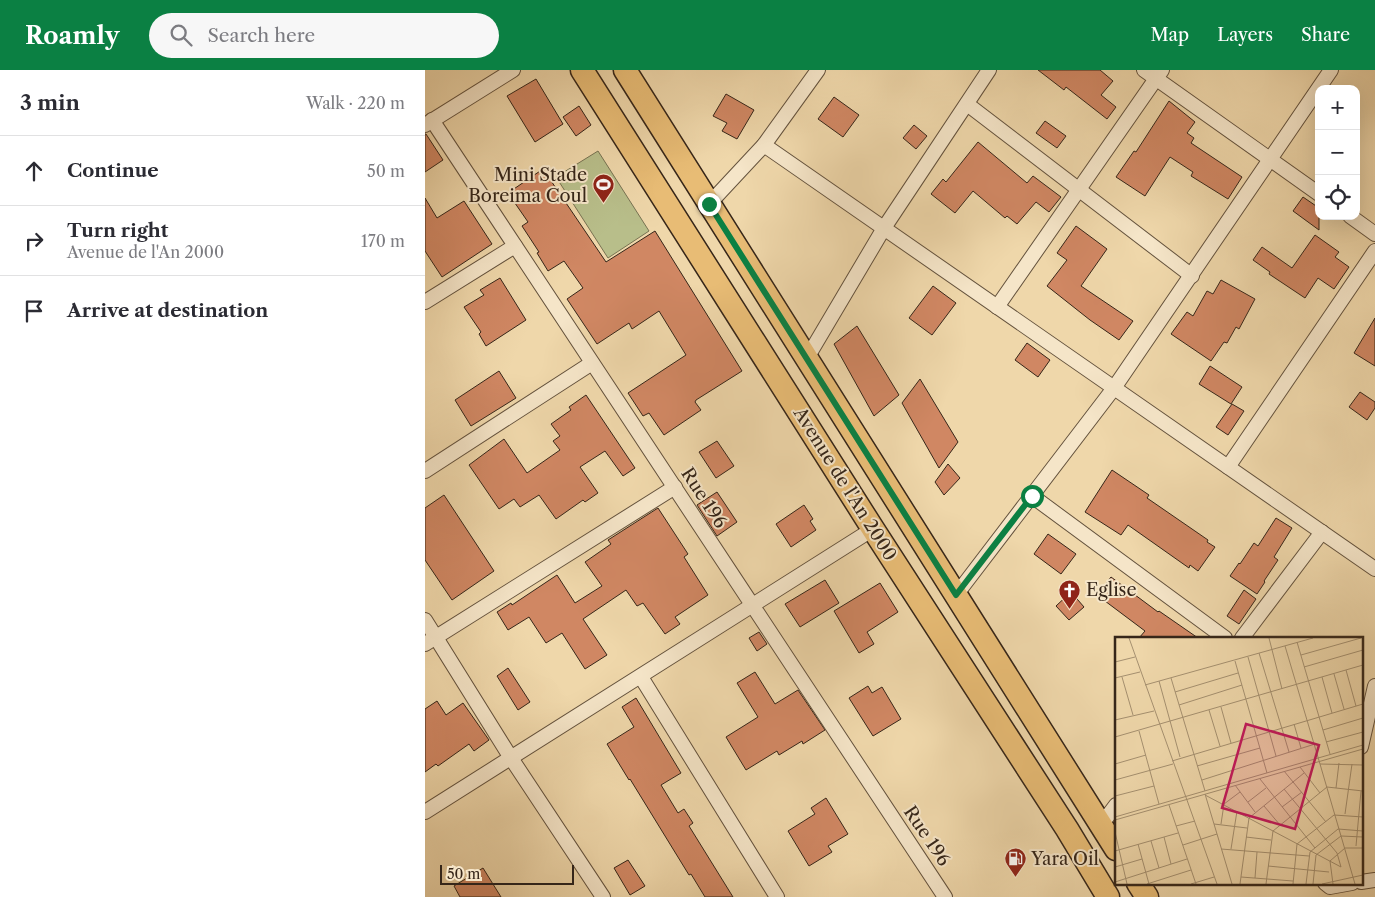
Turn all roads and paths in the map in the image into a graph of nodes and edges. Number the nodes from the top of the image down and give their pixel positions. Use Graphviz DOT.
graph roads {
  1 [pos="513,70"];
  2 [pos="582,70"];
  3 [pos="625,70"];
  4 [pos="818,70"];
  5 [pos="989,70"];
  6 [pos="1144,70"];
  7 [pos="1331,70"];
  8 [pos="1159,74"];
  9 [pos="967,104"];
  10 [pos="429,123"];
  11 [pos="764,145"];
  12 [pos="1271,160"];
  13 [pos="1079,190"];
  14 [pos="1315,191"];
  15 [pos="709,204"];
  16 [pos="1356,220"];
  17 [pos="885,228"];
  18 [pos="1375,234"];
  19 [pos="515,246"];
  20 [pos="1375,251"];
  21 [pos="1192,276"];
  22 [pos="425,302"];
  23 [pos="997,307"];
  24 [pos="807,358"];
  25 [pos="592,362"];
  26 [pos="1115,388"];
  27 [pos="1227,466"];
  28 [pos="425,472"];
  29 [pos="675,487"];
  30 [pos="1032,496"];
  31 [pos="873,529"];
  32 [pos="1322,532"];
  33 [pos="1375,569"];
  34 [pos="956,595"];
  35 [pos="752,606"];
  36 [pos="425,620"];
  37 [pos="1224,637"];
  38 [pos="1243,637"];
  39 [pos="430,641"];
  40 [pos="641,676"];
  41 [pos="1375,686"];
  42 [pos="1370,730"];
  43 [pos="1363,744"];
  44 [pos="511,758"];
  45 [pos="1115,806"];
  46 [pos="425,812"];
  47 [pos="1101,825"];
  48 [pos="1115,847"];
  49 [pos="1139,884"];
  50 [pos="1347,884"];
  51 [pos="1329,888"];
  52 [pos="603,897"];
  53 [pos="777,897"];
  54 [pos="945,897"];
  55 [pos="1108,897"];
  56 [pos="1147,897"];
  1 -- 10 [label="street"];
  2 -- 31 [label="main road, Avenue de l'An 2000"];
  3 -- 15 [label="main road, Avenue de l'An 2000"];
  4 -- 11 [label="street"];
  5 -- 9 [label="street"];
  6 -- 8 [label="street"];
  7 -- 12 [label="street"];
  8 -- 12 [label="street"];
  8 -- 13 [label="street"];
  9 -- 13 [label="street"];
  9 -- 17 [label="street"];
  10 -- 19 [label="street, Rue 196"];
  11 -- 15 [label="street"];
  11 -- 17 [label="street"];
  12 -- 14 [label="street"];
  12 -- 21 [label="street"];
  13 -- 21 [label="street"];
  13 -- 23 [label="street"];
  15 -- 24 [label="main road, Avenue de l'An 2000"];
  16 -- 18 [label="street"];
  17 -- 23 [label="street"];
  17 -- 24 [label="street"];
  19 -- 22 [label="street"];
  19 -- 25 [label="street, Rue 196"];
  20 -- 27 [label="street"];
  21 -- 26 [label="street"];
  23 -- 26 [label="street"];
  24 -- 34 [label="main road, Avenue de l'An 2000"];
  25 -- 28 [label="street"];
  25 -- 29 [label="street, Rue 196"];
  26 -- 27 [label="street"];
  26 -- 30 [label="street"];
  27 -- 32 [label="street"];
  29 -- 35 [label="street, Rue 196"];
  29 -- 39 [label="street"];
  30 -- 34 [label="street"];
  30 -- 37 [label="street"];
  31 -- 35 [label="street"];
  31 -- 55 [label="main road, Avenue de l'An 2000"];
  32 -- 33 [label="street"];
  32 -- 38 [label="street"];
  34 -- 47 [label="main road, Avenue de l'An 2000"];
  35 -- 40 [label="street"];
  35 -- 54 [label="street, Rue 196"];
  36 -- 39 [label="street"];
  39 -- 44 [label="street"];
  40 -- 44 [label="street"];
  40 -- 53 [label="street"];
  41 -- 42 [label="street"];
  42 -- 43 [label="street"];
  44 -- 46 [label="street"];
  44 -- 52 [label="street"];
  45 -- 47 [label="street"];
  47 -- 48 [label="main road, Avenue de l'An 2000"];
  49 -- 56 [label="main road"];
  50 -- 51 [label="street"];
}
